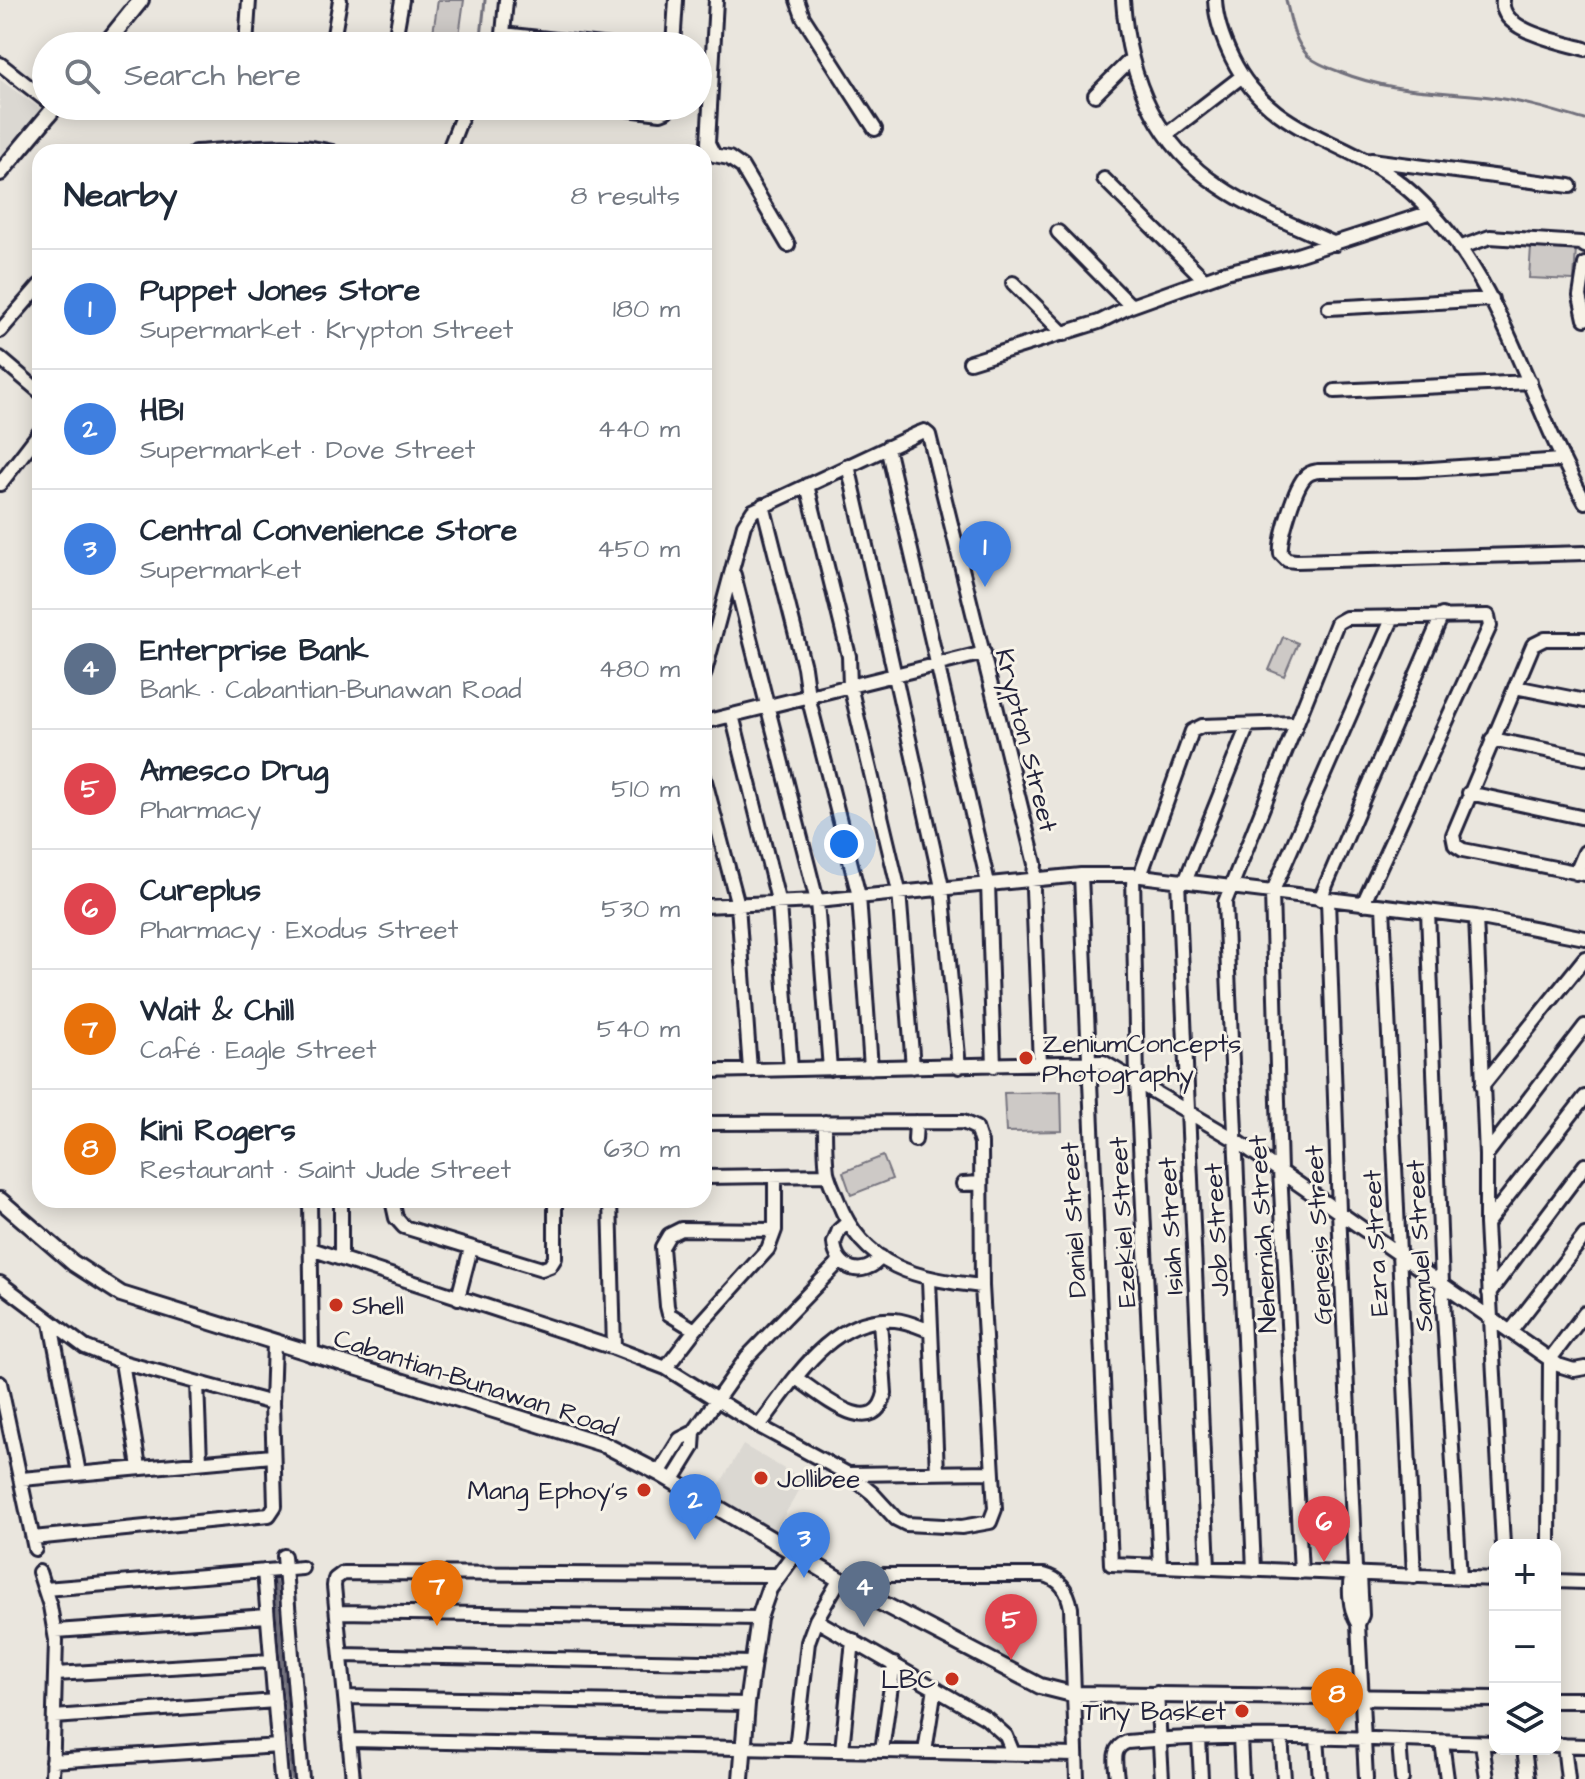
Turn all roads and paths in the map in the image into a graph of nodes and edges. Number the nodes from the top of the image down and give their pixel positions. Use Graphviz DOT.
graph roads {
  1 [pos="141,0"];
  2 [pos="249,0"];
  3 [pos="340,0"];
  4 [pos="402,0"];
  5 [pos="506,0"];
  6 [pos="676,0"];
  7 [pos="716,0"];
  8 [pos="797,0"];
  9 [pos="1123,0"];
  10 [pos="1215,0"];
  11 [pos="1503,0"];
  12 [pos="115,32"];
  13 [pos="247,32"];
  14 [pos="334,32"];
  15 [pos="396,32"];
  16 [pos="504,32"];
  17 [pos="674,32"];
  18 [pos="1585,49"];
  19 [pos="1131,59"];
  20 [pos="0,64"];
  21 [pos="712,72"];
  22 [pos="1241,77"];
  23 [pos="32,89"];
  24 [pos="1095,95"];
  25 [pos="41,120"];
  26 [pos="461,120"];
  27 [pos="709,120"];
  28 [pos="875,129"];
  29 [pos="1167,134"];
  30 [pos="451,144"];
  31 [pos="708,144"];
  32 [pos="712,151"];
  33 [pos="1369,160"];
  34 [pos="0,173"];
  35 [pos="1104,179"];
  36 [pos="1570,186"];
  37 [pos="1431,212"];
  38 [pos="1058,232"];
  39 [pos="1335,244"];
  40 [pos="788,245"];
  41 [pos="1585,246"];
  42 [pos="1459,248"];
  43 [pos="1585,264"];
  44 [pos="1205,280"];
  45 [pos="1013,283"];
  46 [pos="32,294"];
  47 [pos="1492,299"];
  48 [pos="1131,306"];
  49 [pos="1329,308"];
  50 [pos="1585,319"];
  51 [pos="0,331"];
  52 [pos="1064,334"];
  53 [pos="0,358"];
  54 [pos="970,362"];
  55 [pos="1530,382"];
  56 [pos="32,385"];
  57 [pos="1335,391"];
  58 [pos="32,442"];
  59 [pos="887,447"];
  60 [pos="1561,460"];
  61 [pos="848,465"];
  62 [pos="0,484"];
  63 [pos="807,485"];
  64 [pos="1585,502"];
  65 [pos="758,508"];
  66 [pos="1585,553"];
  67 [pos="733,572"];
  68 [pos="1442,615"];
  69 [pos="1393,617"];
  70 [pos="1585,639"];
  71 [pos="712,647"];
  72 [pos="984,653"];
  73 [pos="937,665"];
  74 [pos="894,675"];
  75 [pos="850,686"];
  76 [pos="1515,687"];
  77 [pos="808,696"];
  78 [pos="1585,701"];
  79 [pos="767,706"];
  80 [pos="732,715"];
  81 [pos="712,720"];
  82 [pos="1296,723"];
  83 [pos="1248,725"];
  84 [pos="1492,739"];
  85 [pos="1585,758"];
  86 [pos="1469,793"];
  87 [pos="712,807"];
  88 [pos="1585,818"];
  89 [pos="1585,852"];
  90 [pos="1580,874"];
  91 [pos="1081,875"];
  92 [pos="1137,875"];
  93 [pos="1035,878"];
  94 [pos="1181,881"];
  95 [pos="988,883"];
  96 [pos="942,887"];
  97 [pos="1229,887"];
  98 [pos="899,891"];
  99 [pos="1272,893"];
  100 [pos="859,896"];
  101 [pos="1324,899"];
  102 [pos="817,901"];
  103 [pos="779,904"];
  104 [pos="1363,904"];
  105 [pos="738,905"];
  106 [pos="712,906"];
  107 [pos="1383,906"];
  108 [pos="1428,911"];
  109 [pos="1476,917"];
  110 [pos="1585,938"];
  111 [pos="1585,958"];
  112 [pos="1585,1026"];
  113 [pos="1088,1062"];
  114 [pos="1040,1064"];
  115 [pos="994,1066"];
  116 [pos="913,1067"];
  117 [pos="959,1067"];
  118 [pos="871,1068"];
  119 [pos="791,1069"];
  120 [pos="830,1069"];
  121 [pos="750,1070"];
  122 [pos="712,1071"];
  123 [pos="1137,1081"];
  124 [pos="1482,1086"];
  125 [pos="1585,1097"];
  126 [pos="1187,1112"];
  127 [pos="825,1122"];
  128 [pos="916,1122"];
  129 [pos="712,1123"];
  130 [pos="1234,1139"];
  131 [pos="915,1140"];
  132 [pos="1486,1155"];
  133 [pos="1585,1165"];
  134 [pos="1280,1171"];
  135 [pos="827,1175"];
  136 [pos="775,1176"];
  137 [pos="712,1177"];
  138 [pos="981,1183"];
  139 [pos="963,1184"];
  140 [pos="0,1200"];
  141 [pos="310,1208"];
  142 [pos="341,1208"];
  143 [pos="394,1208"];
  144 [pos="555,1208"];
  145 [pos="610,1208"];
  146 [pos="1339,1211"];
  147 [pos="847,1223"];
  148 [pos="1486,1224"];
  149 [pos="775,1230"];
  150 [pos="1585,1235"];
  151 [pos="471,1248"];
  152 [pos="311,1249"];
  153 [pos="1397,1252"];
  154 [pos="881,1257"];
  155 [pos="341,1258"];
  156 [pos="840,1261"];
  157 [pos="929,1280"];
  158 [pos="0,1283"];
  159 [pos="1442,1284"];
  160 [pos="982,1286"];
  161 [pos="1489,1293"];
  162 [pos="458,1298"];
  163 [pos="1585,1313"];
  164 [pos="1491,1318"];
  165 [pos="880,1321"];
  166 [pos="51,1323"];
  167 [pos="695,1330"];
  168 [pos="931,1331"];
  169 [pos="1511,1331"];
  170 [pos="274,1343"];
  171 [pos="614,1348"];
  172 [pos="312,1355"];
  173 [pos="1550,1359"];
  174 [pos="122,1362"];
  175 [pos="666,1368"];
  176 [pos="1585,1368"];
  177 [pos="796,1378"];
  178 [pos="0,1383"];
  179 [pos="197,1383"];
  180 [pos="716,1399"];
  181 [pos="272,1403"];
  182 [pos="759,1426"];
  183 [pos="694,1432"];
  184 [pos="272,1456"];
  185 [pos="200,1462"];
  186 [pos="139,1467"];
  187 [pos="937,1472"];
  188 [pos="992,1472"];
  189 [pos="79,1473"];
  190 [pos="659,1473"];
  191 [pos="848,1474"];
  192 [pos="22,1479"];
  193 [pos="672,1481"];
  194 [pos="1503,1539"];
  195 [pos="1549,1539"];
  196 [pos="795,1553"];
  197 [pos="284,1563"];
  198 [pos="1160,1566"];
  199 [pos="302,1568"];
  200 [pos="1208,1568"];
  201 [pos="1254,1570"];
  202 [pos="264,1571"];
  203 [pos="39,1572"];
  204 [pos="1301,1572"];
  205 [pos="1355,1572"];
  206 [pos="778,1575"];
  207 [pos="1414,1577"];
  208 [pos="1460,1578"];
  209 [pos="840,1579"];
  210 [pos="1489,1579"];
  211 [pos="1561,1581"];
  212 [pos="1585,1582"];
  213 [pos="45,1589"];
  214 [pos="864,1594"];
  215 [pos="337,1612"];
  216 [pos="267,1616"];
  217 [pos="759,1618"];
  218 [pos="816,1620"];
  219 [pos="56,1631"];
  220 [pos="853,1640"];
  221 [pos="341,1655"];
  222 [pos="270,1661"];
  223 [pos="753,1663"];
  224 [pos="894,1664"];
  225 [pos="56,1674"];
  226 [pos="935,1687"];
  227 [pos="1157,1693"];
  228 [pos="1072,1694"];
  229 [pos="1361,1696"];
  230 [pos="345,1697"];
  231 [pos="1489,1699"];
  232 [pos="1561,1700"];
  233 [pos="1585,1700"];
  234 [pos="275,1701"];
  235 [pos="747,1704"];
  236 [pos="54,1717"];
  237 [pos="1240,1737"];
  238 [pos="1281,1737"];
  239 [pos="1199,1738"];
  240 [pos="1317,1738"];
  241 [pos="1159,1739"];
  242 [pos="349,1740"];
  243 [pos="1363,1740"];
  244 [pos="1399,1741"];
  245 [pos="1442,1742"];
  246 [pos="1488,1743"];
  247 [pos="1561,1745"];
  248 [pos="278,1746"];
  249 [pos="1585,1746"];
  250 [pos="745,1748"];
  251 [pos="796,1749"];
  252 [pos="842,1750"];
  253 [pos="882,1751"];
  254 [pos="925,1752"];
  255 [pos="1013,1753"];
  256 [pos="1561,1753"];
  257 [pos="1076,1755"];
  258 [pos="1525,1755"];
  259 [pos="52,1761"];
  260 [pos="52,1779"];
  261 [pos="281,1779"];
  262 [pos="302,1779"];
  263 [pos="353,1779"];
  264 [pos="741,1779"];
  265 [pos="1077,1779"];
  266 [pos="1117,1779"];
  267 [pos="1162,1779"];
  268 [pos="1201,1779"];
  269 [pos="1242,1779"];
  270 [pos="1284,1779"];
  271 [pos="1320,1779"];
  272 [pos="1366,1779"];
  273 [pos="1402,1779"];
  274 [pos="1447,1779"];
  275 [pos="1487,1779"];
  276 [pos="1528,1779"];
  277 [pos="1568,1779"];
  1 -- 12 [label="main road"];
  2 -- 13 [label="street"];
  3 -- 14 [label="street"];
  4 -- 15 [label="street"];
  5 -- 16 [label="street"];
  6 -- 17 [label="street"];
  7 -- 21 [label="street"];
  8 -- 28 [label="street"];
  9 -- 19 [label="street"];
  10 -- 22 [label="street"];
  11 -- 18 [label="street"];
  19 -- 24 [label="street"];
  19 -- 29 [label="street"];
  20 -- 23 [label="street"];
  22 -- 29 [label="street"];
  22 -- 33 [label="street"];
  25 -- 34 [label="main road"];
  26 -- 30 [label="street"];
  27 -- 31 [label="street"];
  29 -- 39 [label="street"];
  32 -- 40 [label="street"];
  33 -- 36 [label="street"];
  33 -- 37 [label="street"];
  35 -- 44 [label="street"];
  37 -- 39 [label="street"];
  37 -- 42 [label="street"];
  38 -- 48 [label="street"];
  39 -- 44 [label="street"];
  41 -- 42 [label="street"];
  42 -- 47 [label="street"];
  43 -- 50 [label="street"];
  44 -- 48 [label="street"];
  45 -- 52 [label="street"];
  46 -- 51 [label="street"];
  47 -- 49 [label="street"];
  47 -- 55 [label="street"];
  48 -- 52 [label="street"];
  52 -- 54 [label="street"];
  53 -- 56 [label="street"];
  55 -- 57 [label="street"];
  55 -- 60 [label="street"];
  58 -- 62 [label="street"];
  59 -- 61 [label="street"];
  59 -- 72 [label="street, Krypton Street"];
  59 -- 73 [label="street"];
  60 -- 64 [label="street"];
  60 -- 66 [label="street"];
  61 -- 63 [label="street"];
  61 -- 74 [label="street"];
  63 -- 65 [label="street"];
  63 -- 75 [label="street"];
  65 -- 67 [label="street"];
  65 -- 77 [label="street"];
  67 -- 71 [label="street"];
  67 -- 79 [label="street"];
  68 -- 69 [label="street"];
  68 -- 101 [label="street"];
  68 -- 104 [label="street"];
  69 -- 82 [label="street, Job Street"];
  69 -- 99 [label="street"];
  70 -- 76 [label="street"];
  72 -- 73 [label="street"];
  72 -- 93 [label="street, Krypton Street"];
  73 -- 74 [label="street"];
  73 -- 95 [label="street"];
  74 -- 75 [label="street"];
  74 -- 96 [label="street"];
  75 -- 77 [label="street"];
  75 -- 98 [label="street"];
  76 -- 78 [label="street"];
  76 -- 84 [label="street"];
  77 -- 79 [label="street"];
  77 -- 100 [label="street"];
  79 -- 80 [label="street"];
  79 -- 102 [label="street"];
  80 -- 81 [label="street"];
  80 -- 103 [label="street"];
  82 -- 83 [label="street"];
  82 -- 97 [label="street, Job Street"];
  83 -- 92 [label="street"];
  83 -- 94 [label="street"];
  84 -- 85 [label="street"];
  84 -- 86 [label="street"];
  86 -- 88 [label="street"];
  86 -- 90 [label="street"];
  87 -- 105 [label="street"];
  89 -- 90 [label="street"];
  91 -- 92 [label="street"];
  91 -- 93 [label="street"];
  91 -- 113 [label="street, Daniel Street"];
  92 -- 94 [label="street"];
  92 -- 123 [label="street, Ezekiel Street"];
  93 -- 95 [label="street"];
  93 -- 114 [label="street, Krypton Street"];
  94 -- 97 [label="street"];
  94 -- 126 [label="street, Isiah Street"];
  95 -- 96 [label="street"];
  95 -- 115 [label="street"];
  96 -- 98 [label="street"];
  96 -- 117 [label="street"];
  97 -- 99 [label="street"];
  97 -- 130 [label="street, Job Street"];
  98 -- 100 [label="street"];
  98 -- 116 [label="street"];
  99 -- 101 [label="street"];
  99 -- 134 [label="street, Nehemiah Street"];
  100 -- 102 [label="street"];
  100 -- 118 [label="street"];
  101 -- 104 [label="street"];
  101 -- 146 [label="street, Genesis Street"];
  102 -- 103 [label="street"];
  102 -- 120 [label="street"];
  103 -- 105 [label="street"];
  103 -- 119 [label="street"];
  104 -- 107 [label="street"];
  105 -- 106 [label="street"];
  105 -- 121 [label="street"];
  107 -- 108 [label="street"];
  107 -- 153 [label="street, Ezra Street"];
  108 -- 109 [label="street"];
  108 -- 159 [label="street, Samuel Street"];
  109 -- 110 [label="street"];
  109 -- 124 [label="street"];
  111 -- 124 [label="street"];
  112 -- 132 [label="street"];
  113 -- 114 [label="street"];
  113 -- 123 [label="street"];
  113 -- 198 [label="street, Daniel Street"];
  114 -- 115 [label="street"];
  115 -- 117 [label="street"];
  116 -- 117 [label="street"];
  116 -- 118 [label="street"];
  118 -- 120 [label="street"];
  119 -- 120 [label="street"];
  119 -- 121 [label="street"];
  121 -- 122 [label="street"];
  123 -- 126 [label="street"];
  123 -- 198 [label="street, Ezekiel Street"];
  124 -- 132 [label="street"];
  125 -- 148 [label="street"];
  126 -- 130 [label="street"];
  126 -- 200 [label="street, Isiah Street"];
  127 -- 128 [label="street"];
  127 -- 129 [label="street"];
  127 -- 135 [label="street"];
  128 -- 131 [label="street"];
  128 -- 138 [label="street"];
  130 -- 134 [label="street"];
  130 -- 201 [label="street, Job Street"];
  132 -- 148 [label="street"];
  133 -- 161 [label="street"];
  134 -- 146 [label="street"];
  134 -- 204 [label="street, Nehemiah Street"];
  135 -- 136 [label="street"];
  135 -- 147 [label="street"];
  136 -- 137 [label="street"];
  136 -- 149 [label="street"];
  138 -- 139 [label="street"];
  138 -- 160 [label="street"];
  140 -- 170 [label="main road, Cabantian-Bunawan Road"];
  141 -- 152 [label="street"];
  142 -- 155 [label="street"];
  143 -- 151 [label="street"];
  144 -- 151 [label="street"];
  145 -- 171 [label="street"];
  146 -- 153 [label="street"];
  146 -- 205 [label="street, Genesis Street"];
  147 -- 154 [label="street"];
  147 -- 156 [label="street"];
  148 -- 161 [label="street"];
  149 -- 167 [label="street"];
  149 -- 167 [label="street"];
  150 -- 169 [label="street"];
  151 -- 162 [label="street"];
  152 -- 155 [label="street"];
  152 -- 172 [label="street"];
  153 -- 159 [label="street"];
  153 -- 207 [label="street, Ezra Street"];
  154 -- 156 [label="street"];
  154 -- 157 [label="street"];
  155 -- 162 [label="street"];
  156 -- 180 [label="street"];
  157 -- 160 [label="street"];
  157 -- 168 [label="street"];
  158 -- 166 [label="street"];
  159 -- 164 [label="street"];
  159 -- 208 [label="street, Samuel Street"];
  160 -- 188 [label="street"];
  161 -- 164 [label="street"];
  162 -- 171 [label="street"];
  163 -- 173 [label="street"];
  164 -- 169 [label="street"];
  164 -- 194 [label="street"];
  165 -- 168 [label="street"];
  165 -- 177 [label="street"];
  165 -- 177 [label="street"];
  166 -- 174 [label="street"];
  166 -- 189 [label="street"];
  167 -- 175 [label="street"];
  168 -- 187 [label="street"];
  169 -- 173 [label="street"];
  170 -- 172 [label="main road, Cabantian-Bunawan Road"];
  170 -- 181 [label="street"];
  171 -- 175 [label="street"];
  172 -- 190 [label="main road, Cabantian-Bunawan Road"];
  173 -- 176 [label="street"];
  173 -- 195 [label="street"];
  174 -- 179 [label="street"];
  174 -- 186 [label="street"];
  175 -- 180 [label="street"];
  177 -- 182 [label="street"];
  178 -- 192 [label="street"];
  179 -- 181 [label="street"];
  179 -- 185 [label="street"];
  180 -- 182 [label="street"];
  180 -- 183 [label="street"];
  181 -- 184 [label="street"];
  182 -- 191 [label="street"];
  183 -- 190 [label="street"];
  183 -- 193 [label="street"];
  184 -- 185 [label="street"];
  184 -- 192 [label="street"];
  185 -- 186 [label="street"];
  186 -- 189 [label="street"];
  187 -- 188 [label="street"];
  187 -- 191 [label="street"];
  188 -- 191 [label="street"];
  189 -- 192 [label="street"];
  190 -- 193 [label="main road, Cabantian-Bunawan Road"];
  193 -- 196 [label="main road, Cabantian-Bunawan Road"];
  196 -- 206 [label="main road"];
  196 -- 209 [label="main road, Cabantian-Bunawan Road"];
  197 -- 199 [label="street"];
  197 -- 202 [label="street"];
  197 -- 262 [label="street"];
  198 -- 200 [label="street"];
  200 -- 201 [label="street"];
  201 -- 204 [label="street"];
  202 -- 213 [label="street"];
  202 -- 216 [label="street"];
  203 -- 213 [label="street"];
  204 -- 205 [label="street"];
  205 -- 207 [label="street"];
  205 -- 229 [label="street, Genesis Street"];
  206 -- 215 [label="street"];
  206 -- 217 [label="main road"];
  207 -- 208 [label="street"];
  208 -- 210 [label="street"];
  209 -- 214 [label="main road, Cabantian-Bunawan Road"];
  209 -- 218 [label="street"];
  211 -- 212 [label="street"];
  213 -- 219 [label="street"];
  214 -- 228 [label="main road, Cabantian-Bunawan Road"];
  214 -- 228 [label="street"];
  215 -- 217 [label="street"];
  215 -- 221 [label="street"];
  216 -- 219 [label="street"];
  216 -- 222 [label="street"];
  217 -- 223 [label="main road"];
  218 -- 220 [label="street"];
  218 -- 251 [label="street"];
  219 -- 225 [label="street"];
  220 -- 224 [label="street"];
  220 -- 252 [label="street"];
  221 -- 223 [label="street"];
  221 -- 230 [label="street"];
  222 -- 225 [label="street"];
  222 -- 234 [label="street"];
  223 -- 235 [label="main road"];
  224 -- 226 [label="street"];
  224 -- 253 [label="street"];
  225 -- 236 [label="street"];
  226 -- 254 [label="street"];
  226 -- 255 [label="street"];
  227 -- 228 [label="main road, Cabantian-Bunawan Road"];
  227 -- 229 [label="main road, Cabantian-Bunawan Road"];
  227 -- 241 [label="street"];
  228 -- 257 [label="street"];
  229 -- 231 [label="main road, Cabantian-Bunawan Road"];
  229 -- 243 [label="street, Genesis Street"];
  230 -- 235 [label="street"];
  230 -- 242 [label="street"];
  232 -- 233 [label="main road"];
  234 -- 236 [label="street"];
  234 -- 248 [label="street"];
  235 -- 250 [label="main road"];
  236 -- 259 [label="street"];
  237 -- 238 [label="street"];
  237 -- 239 [label="street"];
  237 -- 269 [label="street"];
  238 -- 240 [label="street"];
  238 -- 270 [label="street"];
  239 -- 241 [label="street"];
  239 -- 268 [label="street"];
  240 -- 243 [label="street"];
  240 -- 271 [label="street"];
  241 -- 266 [label="street"];
  241 -- 267 [label="street"];
  242 -- 250 [label="street"];
  242 -- 263 [label="street"];
  243 -- 244 [label="street"];
  243 -- 272 [label="street, Genesis Street"];
  244 -- 245 [label="street"];
  244 -- 273 [label="street"];
  245 -- 246 [label="street"];
  245 -- 274 [label="street"];
  246 -- 275 [label="street"];
  247 -- 249 [label="street"];
  248 -- 259 [label="street"];
  248 -- 261 [label="street"];
  250 -- 251 [label="street"];
  250 -- 264 [label="main road"];
  251 -- 252 [label="street"];
  252 -- 253 [label="street"];
  253 -- 254 [label="street"];
  254 -- 255 [label="street"];
  255 -- 257 [label="street"];
  256 -- 277 [label="street"];
  257 -- 265 [label="street"];
  258 -- 276 [label="street"];
  259 -- 260 [label="street"];
}
